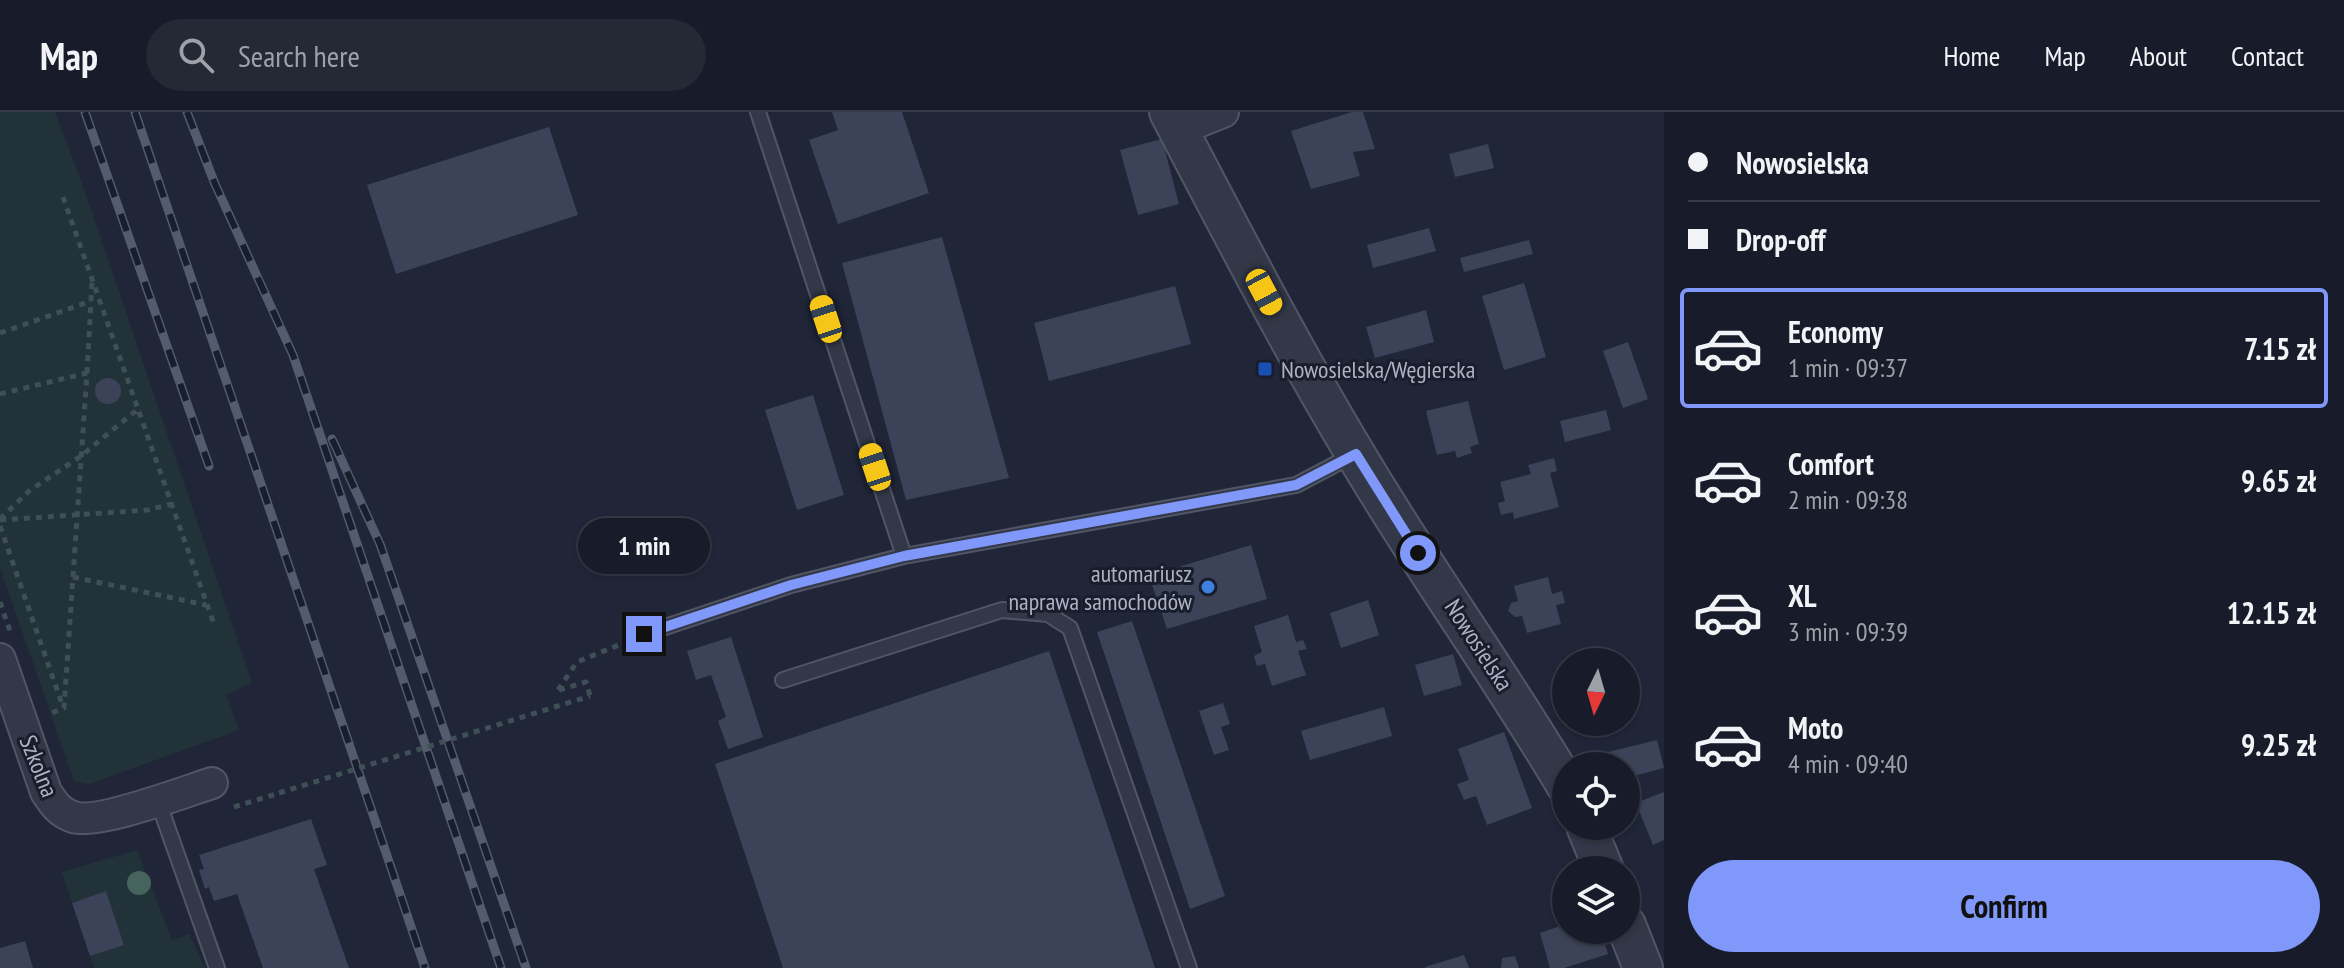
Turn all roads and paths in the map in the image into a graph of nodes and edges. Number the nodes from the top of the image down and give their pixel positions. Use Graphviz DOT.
graph roads {
  1 [pos="758,112"];
  2 [pos="1223,112"];
  3 [pos="1174,121"];
  4 [pos="63,197"];
  5 [pos="92,279"];
  6 [pos="91,301"];
  7 [pos="0,333"];
  8 [pos="87,373"];
  9 [pos="0,394"];
  10 [pos="138,409"];
  11 [pos="1356,454"];
  12 [pos="81,456"];
  13 [pos="172,504"];
  14 [pos="77,516"];
  15 [pos="0,522"];
  16 [pos="904,556"];
  17 [pos="73,577"];
  18 [pos="0,602"];
  19 [pos="207,605"];
  20 [pos="214,624"];
  21 [pos="644,634"];
  22 [pos="8,652"];
  23 [pos="783,680"];
  24 [pos="64,708"];
  25 [pos="41,718"];
  26 [pos="1552,762"];
  27 [pos="219,796"];
  28 [pos="158,801"];
  29 [pos="1634,944"];
  30 [pos="217,968"];
  31 [pos="1189,968"];
  32 [pos="1643,968"];
  1 -- 16 [label="lane"];
  2 -- 3 [label="street"];
  3 -- 11 [label="street, Nowosielska"];
  4 -- 5 [label="path"];
  5 -- 6 [label="path"];
  5 -- 10 [label="path"];
  6 -- 7 [label="path"];
  6 -- 8 [label="path"];
  8 -- 9 [label="path"];
  8 -- 12 [label="path"];
  10 -- 12 [label="path"];
  10 -- 13 [label="path"];
  11 -- 16 [label="lane"];
  11 -- 26 [label="street, Nowosielska"];
  12 -- 14 [label="path"];
  12 -- 15 [label="path"];
  13 -- 14 [label="path"];
  13 -- 19 [label="path"];
  14 -- 15 [label="path"];
  14 -- 17 [label="path"];
  15 -- 24 [label="path"];
  16 -- 21 [label="lane"];
  17 -- 19 [label="path"];
  17 -- 24 [label="path"];
  18 -- 22 [label="path"];
  19 -- 20 [label="path"];
  21 -- 27 [label="path, bridge"];
  22 -- 28 [label="street, Szkolna"];
  23 -- 31 [label="lane"];
  24 -- 25 [label="path"];
  27 -- 28 [label="street, Szkolna"];
  28 -- 30 [label="lane"];
  29 -- 32 [label="street"];
}
